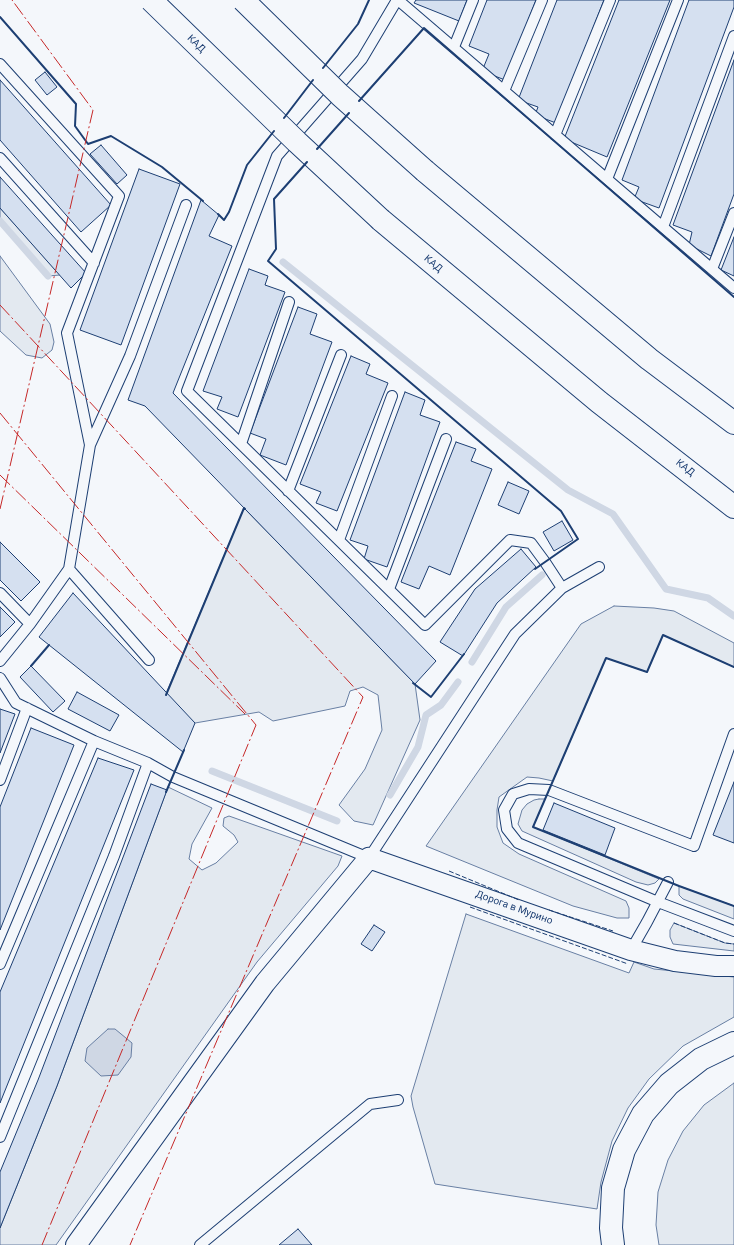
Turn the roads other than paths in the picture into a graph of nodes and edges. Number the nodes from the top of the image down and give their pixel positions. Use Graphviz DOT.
graph roads {
  1 [pos="152,0"];
  2 [pos="243,0"];
  3 [pos="397,0"];
  4 [pos="473,0"];
  5 [pos="542,0"];
  6 [pos="610,0"];
  7 [pos="678,0"];
  8 [pos="734,36"];
  9 [pos="454,48"];
  10 [pos="0,64"];
  11 [pos="504,91"];
  12 [pos="555,135"];
  13 [pos="0,158"];
  14 [pos="607,179"];
  15 [pos="186,205"];
  16 [pos="734,214"];
  17 [pos="663,227"];
  18 [pos="94,262"];
  19 [pos="712,270"];
  20 [pos="734,288"];
  21 [pos="289,302"];
  22 [pos="342,355"];
  23 [pos="392,396"];
  24 [pos="734,423"];
  25 [pos="446,439"];
  26 [pos="241,444"];
  27 [pos="90,445"];
  28 [pos="288,490"];
  29 [pos="734,506"];
  30 [pos="339,540"];
  31 [pos="599,567"];
  32 [pos="69,569"];
  33 [pos="562,588"];
  34 [pos="389,589"];
  35 [pos="0,593"];
  36 [pos="30,624"];
  37 [pos="149,660"];
  38 [pos="0,661"];
  39 [pos="0,678"];
  40 [pos="27,708"];
  41 [pos="734,734"];
  42 [pos="94,742"];
  43 [pos="148,763"];
  44 [pos="0,780"];
  45 [pos="369,858"];
  46 [pos="668,882"];
  47 [pos="658,902"];
  48 [pos="734,931"];
  49 [pos="631,950"];
  50 [pos="0,964"];
  51 [pos="734,966"];
  52 [pos="734,1043"];
  53 [pos="398,1100"];
  54 [pos="0,1137"];
  55 [pos="609,1239"];
  56 [pos="76,1245"];
  57 [pos="200,1245"];
  1 -- 29 [label="main road, КАД, bridge"];
  2 -- 24 [label="main road, bridge"];
  3 -- 9 [label="lane"];
  3 -- 26 [label="lane"];
  4 -- 9 [label="lane"];
  5 -- 11 [label="lane"];
  6 -- 12 [label="lane"];
  7 -- 14 [label="lane"];
  8 -- 17 [label="lane"];
  9 -- 11 [label="lane"];
  10 -- 18 [label="lane"];
  11 -- 12 [label="lane"];
  12 -- 14 [label="lane"];
  13 -- 18 [label="lane"];
  14 -- 17 [label="lane"];
  15 -- 27 [label="lane"];
  16 -- 19 [label="lane"];
  17 -- 19 [label="lane"];
  18 -- 27 [label="lane"];
  19 -- 20 [label="lane"];
  21 -- 26 [label="lane"];
  22 -- 28 [label="lane"];
  23 -- 30 [label="lane"];
  25 -- 34 [label="lane"];
  26 -- 28 [label="lane"];
  27 -- 32 [label="lane"];
  28 -- 30 [label="lane"];
  30 -- 34 [label="lane"];
  31 -- 33 [label="lane"];
  32 -- 36 [label="lane"];
  32 -- 37 [label="lane"];
  33 -- 34 [label="lane"];
  33 -- 45 [label="lane"];
  35 -- 36 [label="lane"];
  36 -- 38 [label="lane"];
  39 -- 40 [label="lane"];
  40 -- 42 [label="lane"];
  40 -- 44 [label="lane"];
  41 -- 47 [label="lane"];
  42 -- 43 [label="lane"];
  42 -- 50 [label="lane"];
  43 -- 45 [label="lane"];
  43 -- 54 [label="lane"];
  45 -- 49 [label="street, Дорога в Мурино"];
  45 -- 56 [label="street"];
  46 -- 47 [label="lane"];
  47 -- 48 [label="lane"];
  47 -- 49 [label="lane"];
  49 -- 51 [label="street, Дорога в Мурино"];
  52 -- 55 [label="main road"];
  53 -- 57 [label="lane"];
}
